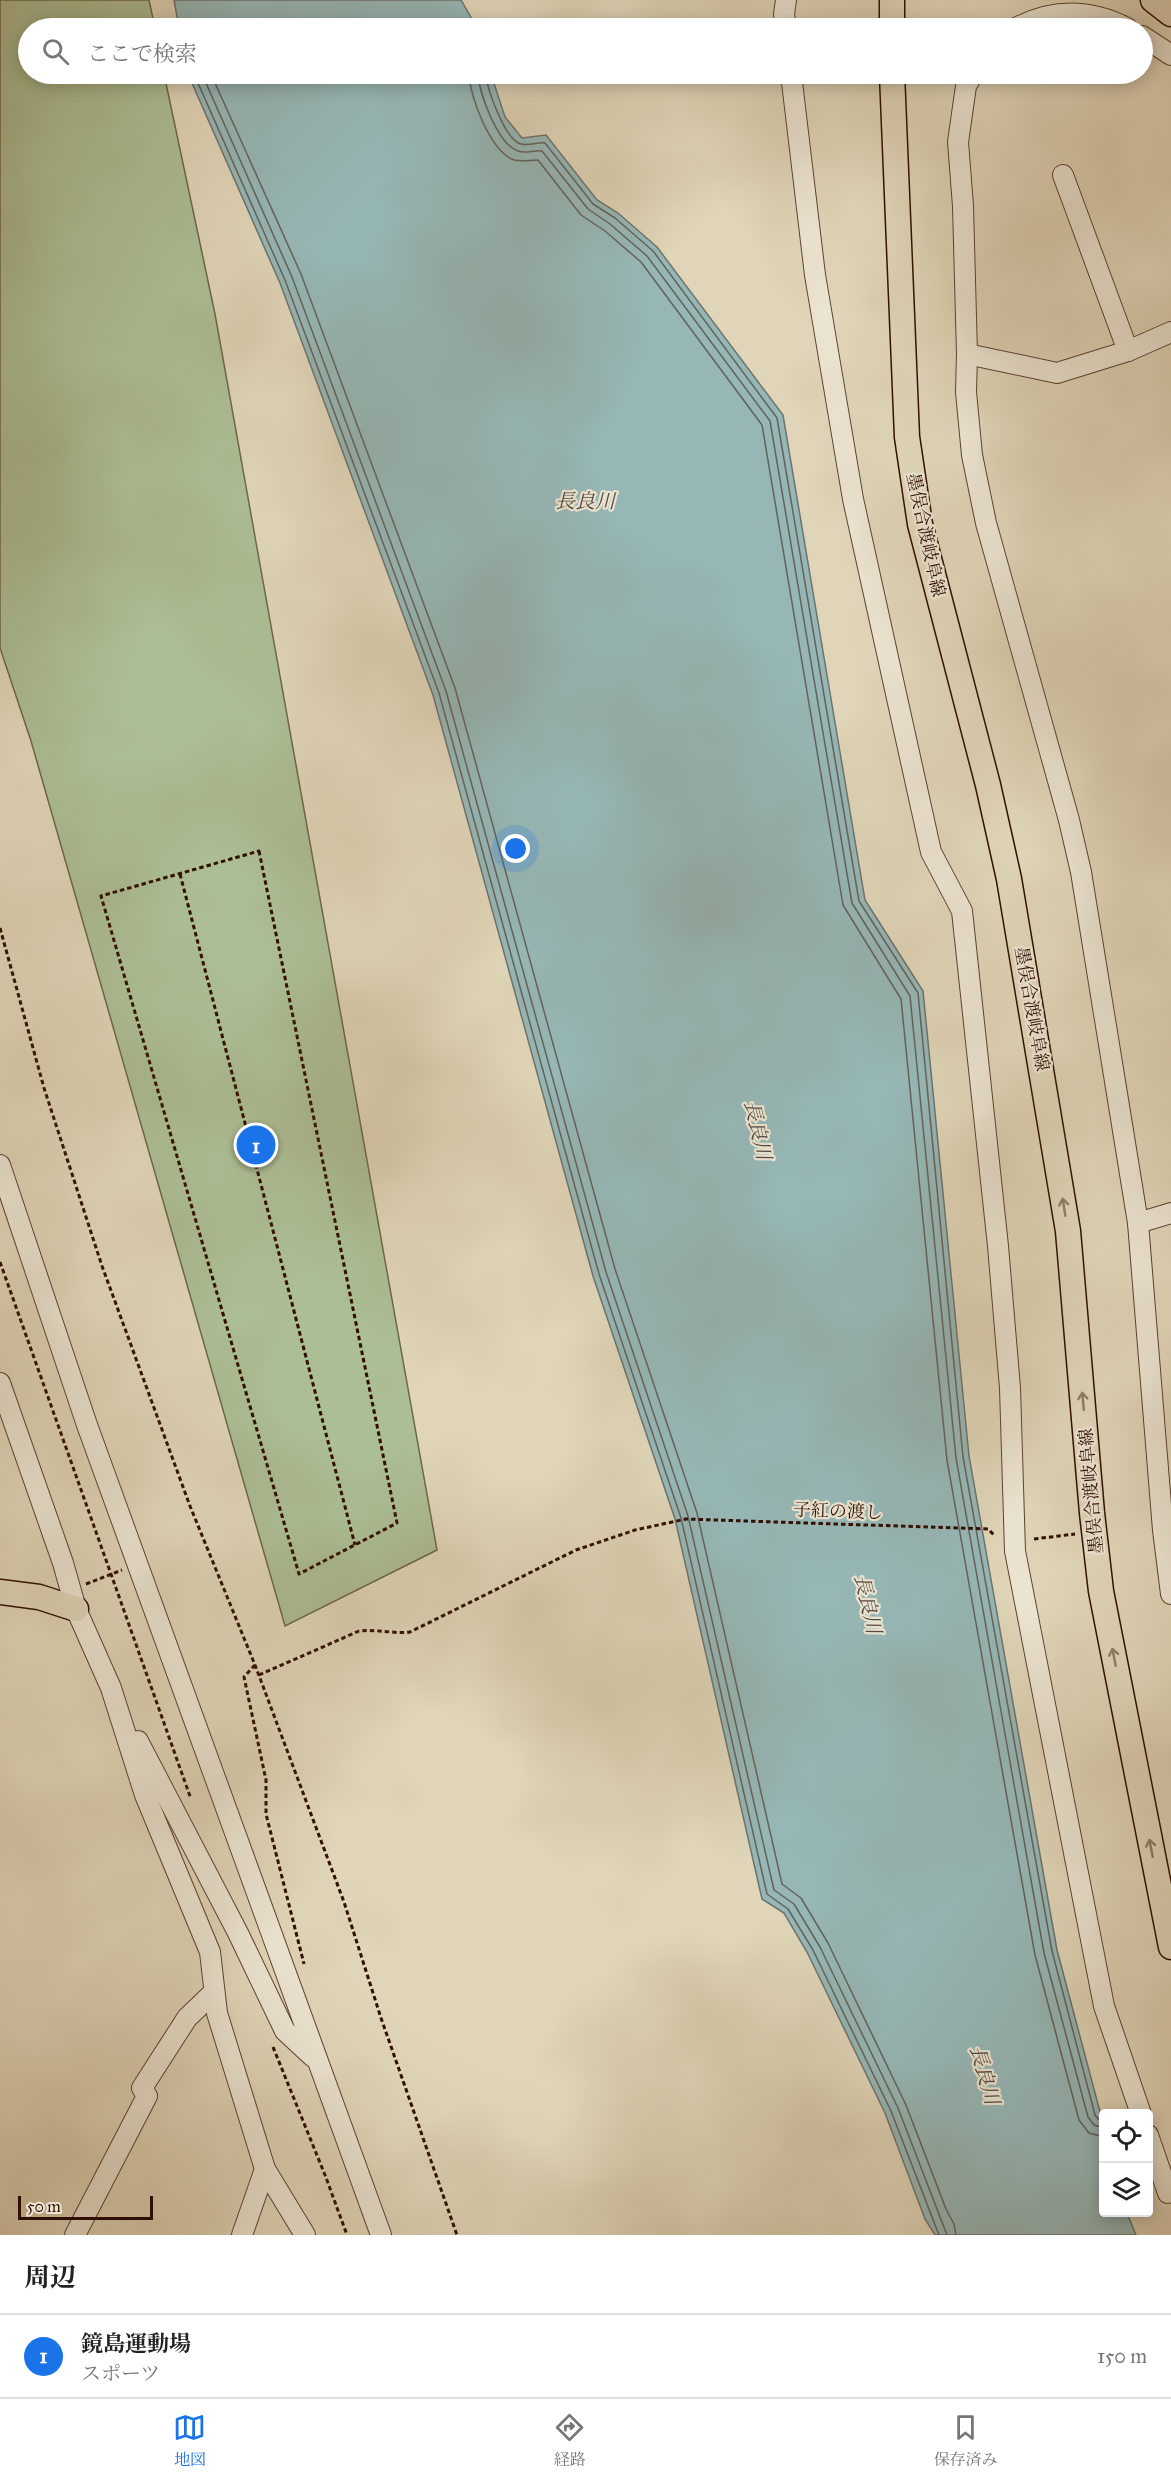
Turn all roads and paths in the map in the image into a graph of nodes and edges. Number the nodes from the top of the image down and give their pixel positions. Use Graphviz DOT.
graph roads {
  1 [pos="786,0"];
  2 [pos="892,0"];
  3 [pos="1153,0"];
  4 [pos="1171,14"];
  5 [pos="785,18"];
  6 [pos="892,18"];
  7 [pos="1042,18"];
  8 [pos="1106,18"];
  9 [pos="1153,43"];
  10 [pos="1171,55"];
  11 [pos="792,84"];
  12 [pos="892,84"];
  13 [pos="967,84"];
  14 [pos="1063,174"];
  15 [pos="1171,332"];
  16 [pos="1128,351"];
  17 [pos="967,354"];
  18 [pos="180,874"];
  19 [pos="0,928"];
  20 [pos="0,1165"];
  21 [pos="1171,1213"];
  22 [pos="1138,1223"];
  23 [pos="0,1262"];
  24 [pos="0,1383"];
  25 [pos="988,1529"];
  26 [pos="1094,1530"];
  27 [pos="1015,1540"];
  28 [pos="355,1545"];
  29 [pos="137,1564"];
  30 [pos="111,1575"];
  31 [pos="0,1592"];
  32 [pos="1171,1594"];
  33 [pos="74,1600"];
  34 [pos="255,1665"];
  35 [pos="259,1675"];
  36 [pos="111,1688"];
  37 [pos="192,1802"];
  38 [pos="1171,1947"];
  39 [pos="306,1969"];
  40 [pos="213,1993"];
  41 [pos="271,2037"];
  42 [pos="318,2062"];
  43 [pos="1139,2109"];
  44 [pos="1153,2147"];
  45 [pos="265,2169"];
  46 [pos="1168,2193"];
  47 [pos="75,2235"];
  48 [pos="242,2235"];
  49 [pos="305,2235"];
  50 [pos="347,2235"];
  51 [pos="381,2235"];
  52 [pos="457,2235"];
  1 -- 5 [label="street"];
  2 -- 6 [label="main road"];
  3 -- 4 [label="main road"];
  7 -- 8 [label="street"];
  9 -- 10 [label="street"];
  11 -- 27 [label="street"];
  26 -- 12 [label="main road, 墨俣合渡岐阜線, one-way"];
  13 -- 17 [label="street"];
  14 -- 16 [label="street"];
  15 -- 16 [label="street"];
  16 -- 17 [label="street"];
  17 -- 22 [label="street"];
  18 -- 28 [label="path"];
  18 -- 28 [label="path"];
  18 -- 28 [label="path"];
  19 -- 34 [label="path"];
  20 -- 29 [label="street"];
  21 -- 22 [label="street"];
  22 -- 32 [label="street"];
  23 -- 30 [label="path"];
  24 -- 33 [label="street"];
  25 -- 35 [label="path, 子紅の渡し"];
  26 -- 27 [label="path"];
  38 -- 26 [label="main road, 墨俣合渡岐阜線, one-way"];
  27 -- 43 [label="street"];
  29 -- 30 [label="path"];
  29 -- 42 [label="street"];
  30 -- 33 [label="path"];
  30 -- 37 [label="path"];
  31 -- 33 [label="main road"];
  33 -- 36 [label="street"];
  34 -- 35 [label="path"];
  34 -- 39 [label="path"];
  35 -- 52 [label="path"];
  36 -- 40 [label="street"];
  36 -- 42 [label="street"];
  40 -- 45 [label="street"];
  40 -- 47 [label="street"];
  41 -- 50 [label="path"];
  42 -- 51 [label="street"];
  44 -- 46 [label="street"];
  45 -- 48 [label="street"];
  45 -- 49 [label="street"];
}
